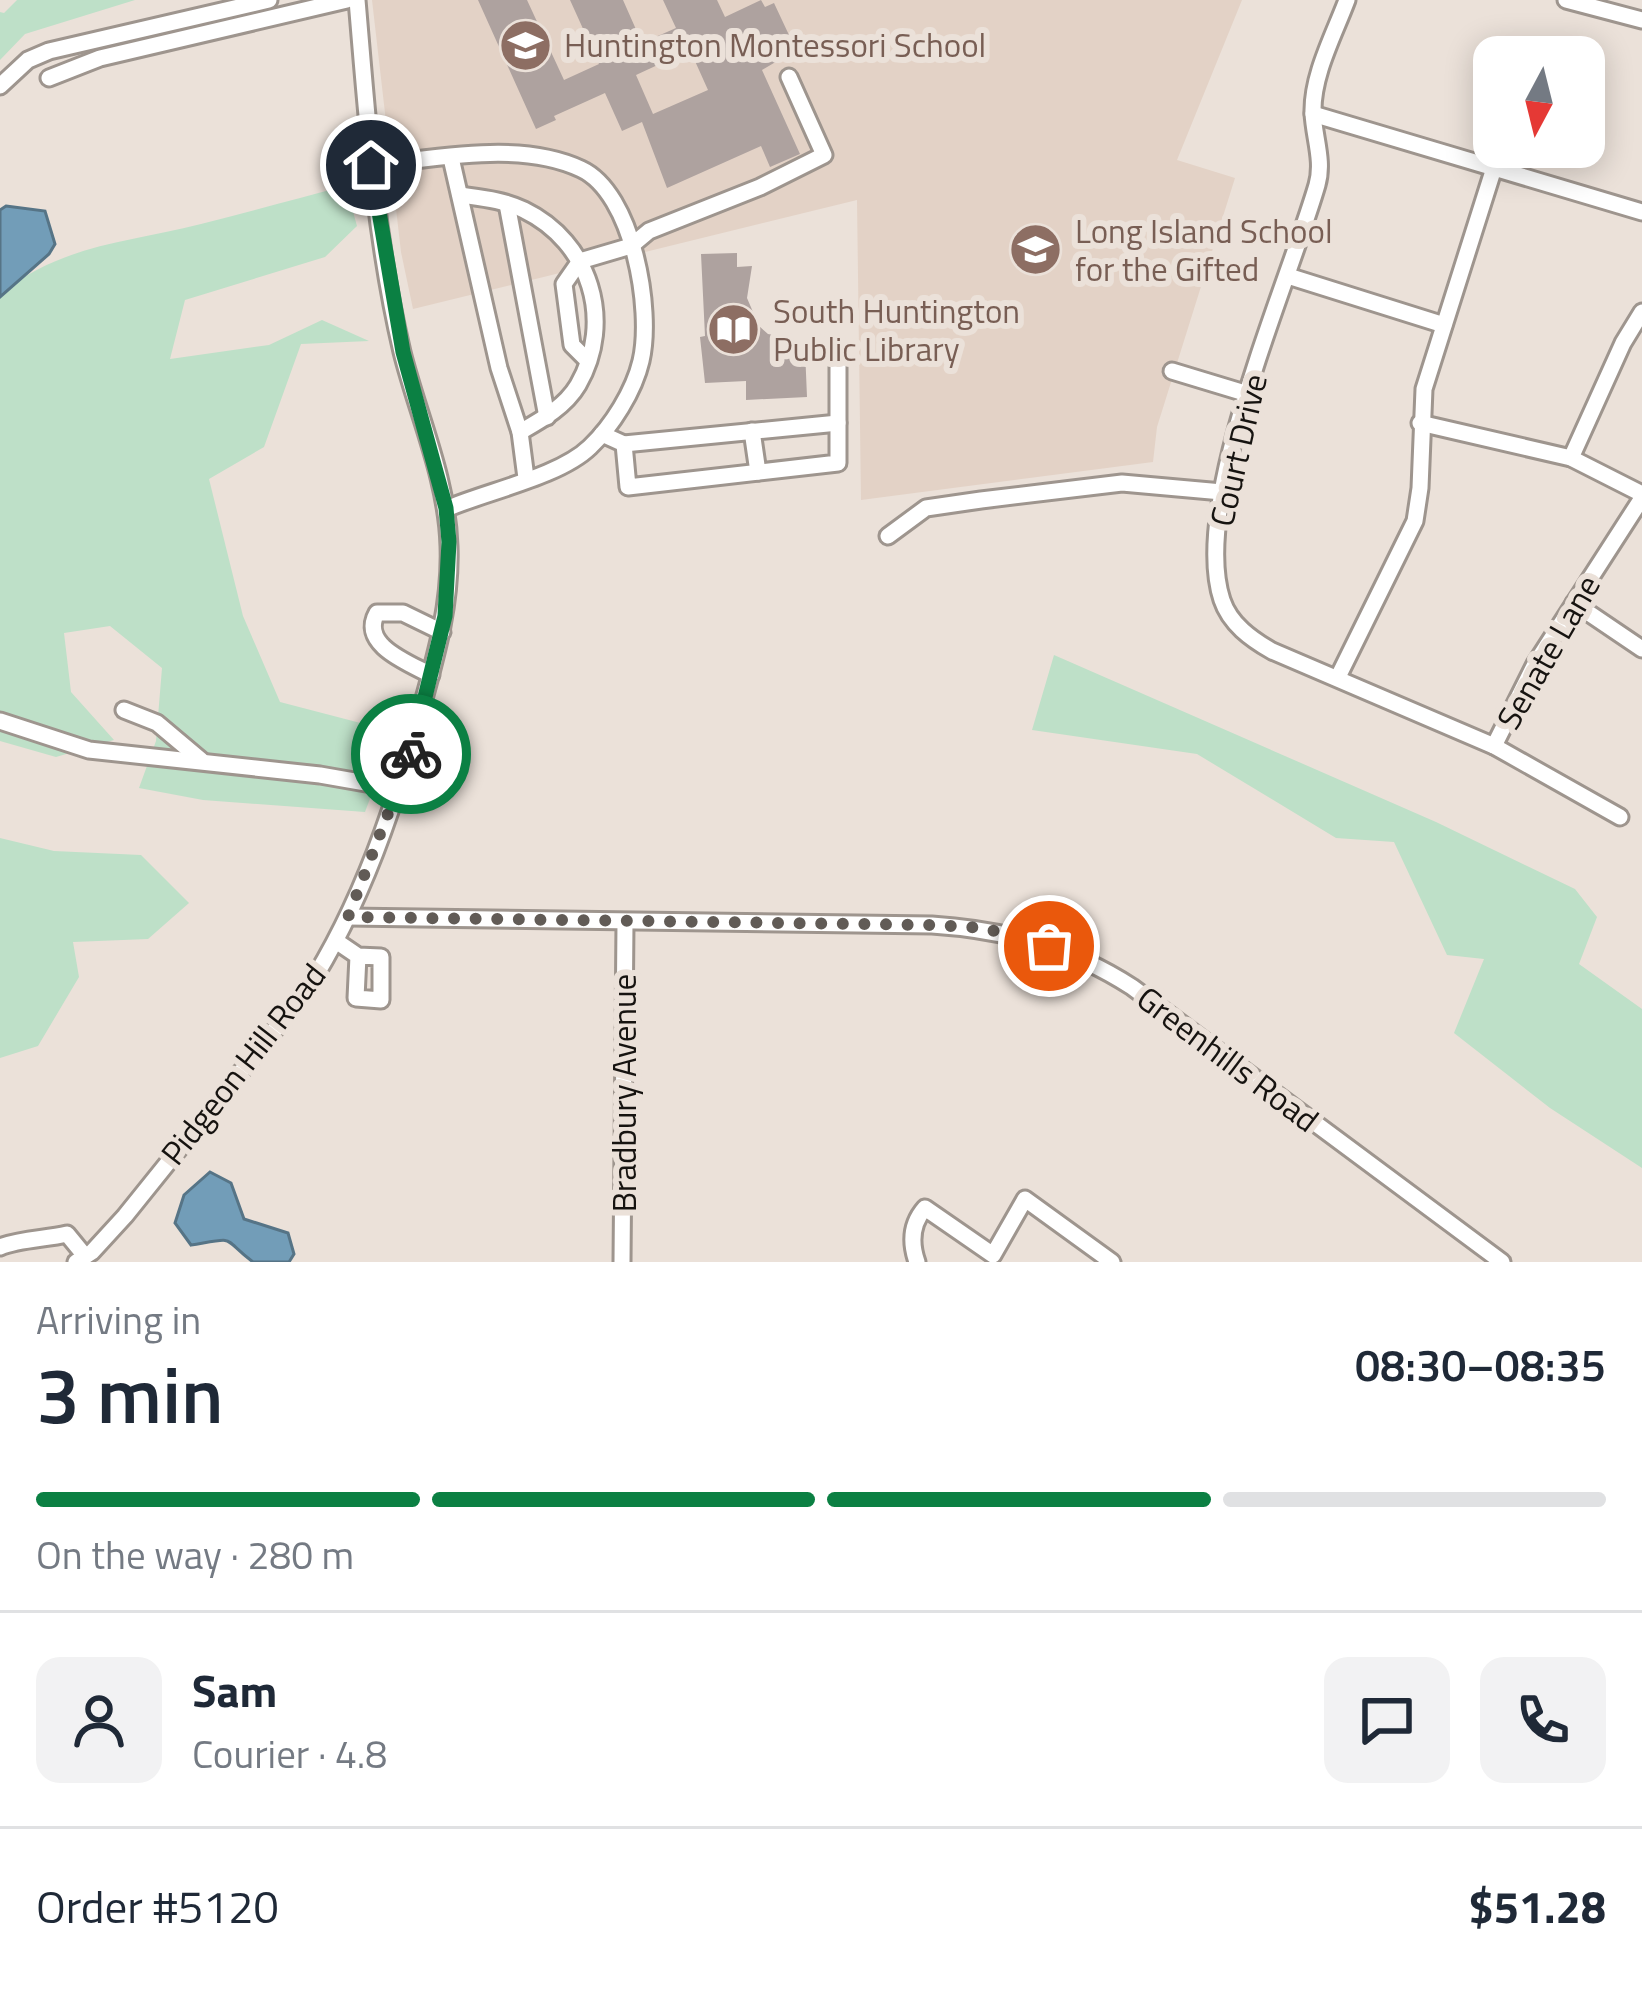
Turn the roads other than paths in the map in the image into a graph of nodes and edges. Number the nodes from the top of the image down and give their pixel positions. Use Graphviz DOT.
graph roads {
  1 [pos="269,0"];
  2 [pos="346,0"];
  3 [pos="357,0"];
  4 [pos="1347,0"];
  5 [pos="1566,0"];
  6 [pos="1642,20"];
  7 [pos="789,77"];
  8 [pos="49,78"];
  9 [pos="0,86"];
  10 [pos="1313,113"];
  11 [pos="451,158"];
  12 [pos="1473,162"];
  13 [pos="371,165"];
  14 [pos="1494,168"];
  15 [pos="460,195"];
  16 [pos="507,204"];
  17 [pos="1642,212"];
  18 [pos="632,246"];
  19 [pos="580,261"];
  20 [pos="1288,276"];
  21 [pos="1642,312"];
  22 [pos="1444,326"];
  23 [pos="838,358"];
  24 [pos="587,360"];
  25 [pos="1172,370"];
  26 [pos="1248,394"];
  27 [pos="547,417"];
  28 [pos="838,422"];
  29 [pos="1420,423"];
  30 [pos="752,431"];
  31 [pos="520,432"];
  32 [pos="602,434"];
  33 [pos="624,444"];
  34 [pos="1571,458"];
  35 [pos="758,472"];
  36 [pos="526,478"];
  37 [pos="1222,493"];
  38 [pos="1642,496"];
  39 [pos="446,508"];
  40 [pos="888,536"];
  41 [pos="1574,604"];
  42 [pos="442,632"];
  43 [pos="1642,649"];
  44 [pos="431,675"];
  45 [pos="1339,677"];
  46 [pos="124,710"];
  47 [pos="0,721"];
  48 [pos="1494,746"];
  49 [pos="204,762"];
  50 [pos="400,789"];
  51 [pos="1620,817"];
  52 [pos="348,917"];
  53 [pos="625,923"];
  54 [pos="336,941"];
  55 [pos="358,956"];
  56 [pos="0,1247"];
  57 [pos="81,1259"];
  58 [pos="622,1262"];
  59 [pos="916,1262"];
  60 [pos="979,1262"];
  61 [pos="993,1262"];
  62 [pos="1112,1262"];
  63 [pos="1502,1262"];
  1 -- 9 [label="street"];
  2 -- 8 [label="street"];
  3 -- 13 [label="street, Pidgeon Hill Road"];
  4 -- 10 [label="street, Court Drive"];
  5 -- 6 [label="street"];
  7 -- 18 [label="street"];
  10 -- 12 [label="street"];
  10 -- 20 [label="street, Court Drive"];
  11 -- 13 [label="street"];
  11 -- 15 [label="street"];
  11 -- 18 [label="street"];
  13 -- 39 [label="street, Pidgeon Hill Road"];
  14 -- 17 [label="street"];
  14 -- 22 [label="street"];
  15 -- 16 [label="street"];
  15 -- 31 [label="street"];
  16 -- 19 [label="street"];
  16 -- 27 [label="street"];
  18 -- 19 [label="street"];
  18 -- 32 [label="street"];
  19 -- 24 [label="street"];
  19 -- 24 [label="street"];
  20 -- 22 [label="street"];
  20 -- 26 [label="street, Court Drive"];
  21 -- 34 [label="street"];
  22 -- 29 [label="street"];
  23 -- 28 [label="street"];
  24 -- 27 [label="street"];
  25 -- 26 [label="street"];
  26 -- 37 [label="street, Court Drive"];
  27 -- 31 [label="street"];
  28 -- 30 [label="street"];
  28 -- 35 [label="street"];
  29 -- 34 [label="street"];
  29 -- 45 [label="street"];
  30 -- 33 [label="street"];
  30 -- 35 [label="street"];
  31 -- 36 [label="street"];
  32 -- 33 [label="street"];
  32 -- 36 [label="street"];
  33 -- 35 [label="street"];
  34 -- 38 [label="street"];
  36 -- 39 [label="street"];
  37 -- 40 [label="street"];
  37 -- 45 [label="street, Court Drive"];
  38 -- 41 [label="street, Senate Lane"];
  39 -- 42 [label="street, Pidgeon Hill Road"];
  41 -- 43 [label="street"];
  41 -- 48 [label="street, Senate Lane"];
  42 -- 44 [label="street, Pidgeon Hill Road"];
  42 -- 44 [label="street"];
  44 -- 50 [label="street, Pidgeon Hill Road"];
  45 -- 48 [label="street, Court Drive"];
  46 -- 49 [label="street"];
  47 -- 49 [label="street"];
  48 -- 51 [label="street, Court Drive"];
  49 -- 50 [label="street"];
  50 -- 52 [label="street, Pidgeon Hill Road"];
  52 -- 53 [label="street, Greenhills Road"];
  52 -- 54 [label="street, Pidgeon Hill Road"];
  53 -- 58 [label="street, Bradbury Avenue"];
  53 -- 63 [label="street, Greenhills Road"];
  54 -- 55 [label="street"];
  54 -- 57 [label="street, Pidgeon Hill Road"];
  56 -- 57 [label="street"];
  59 -- 62 [label="street"];
  60 -- 61 [label="street"];
}
